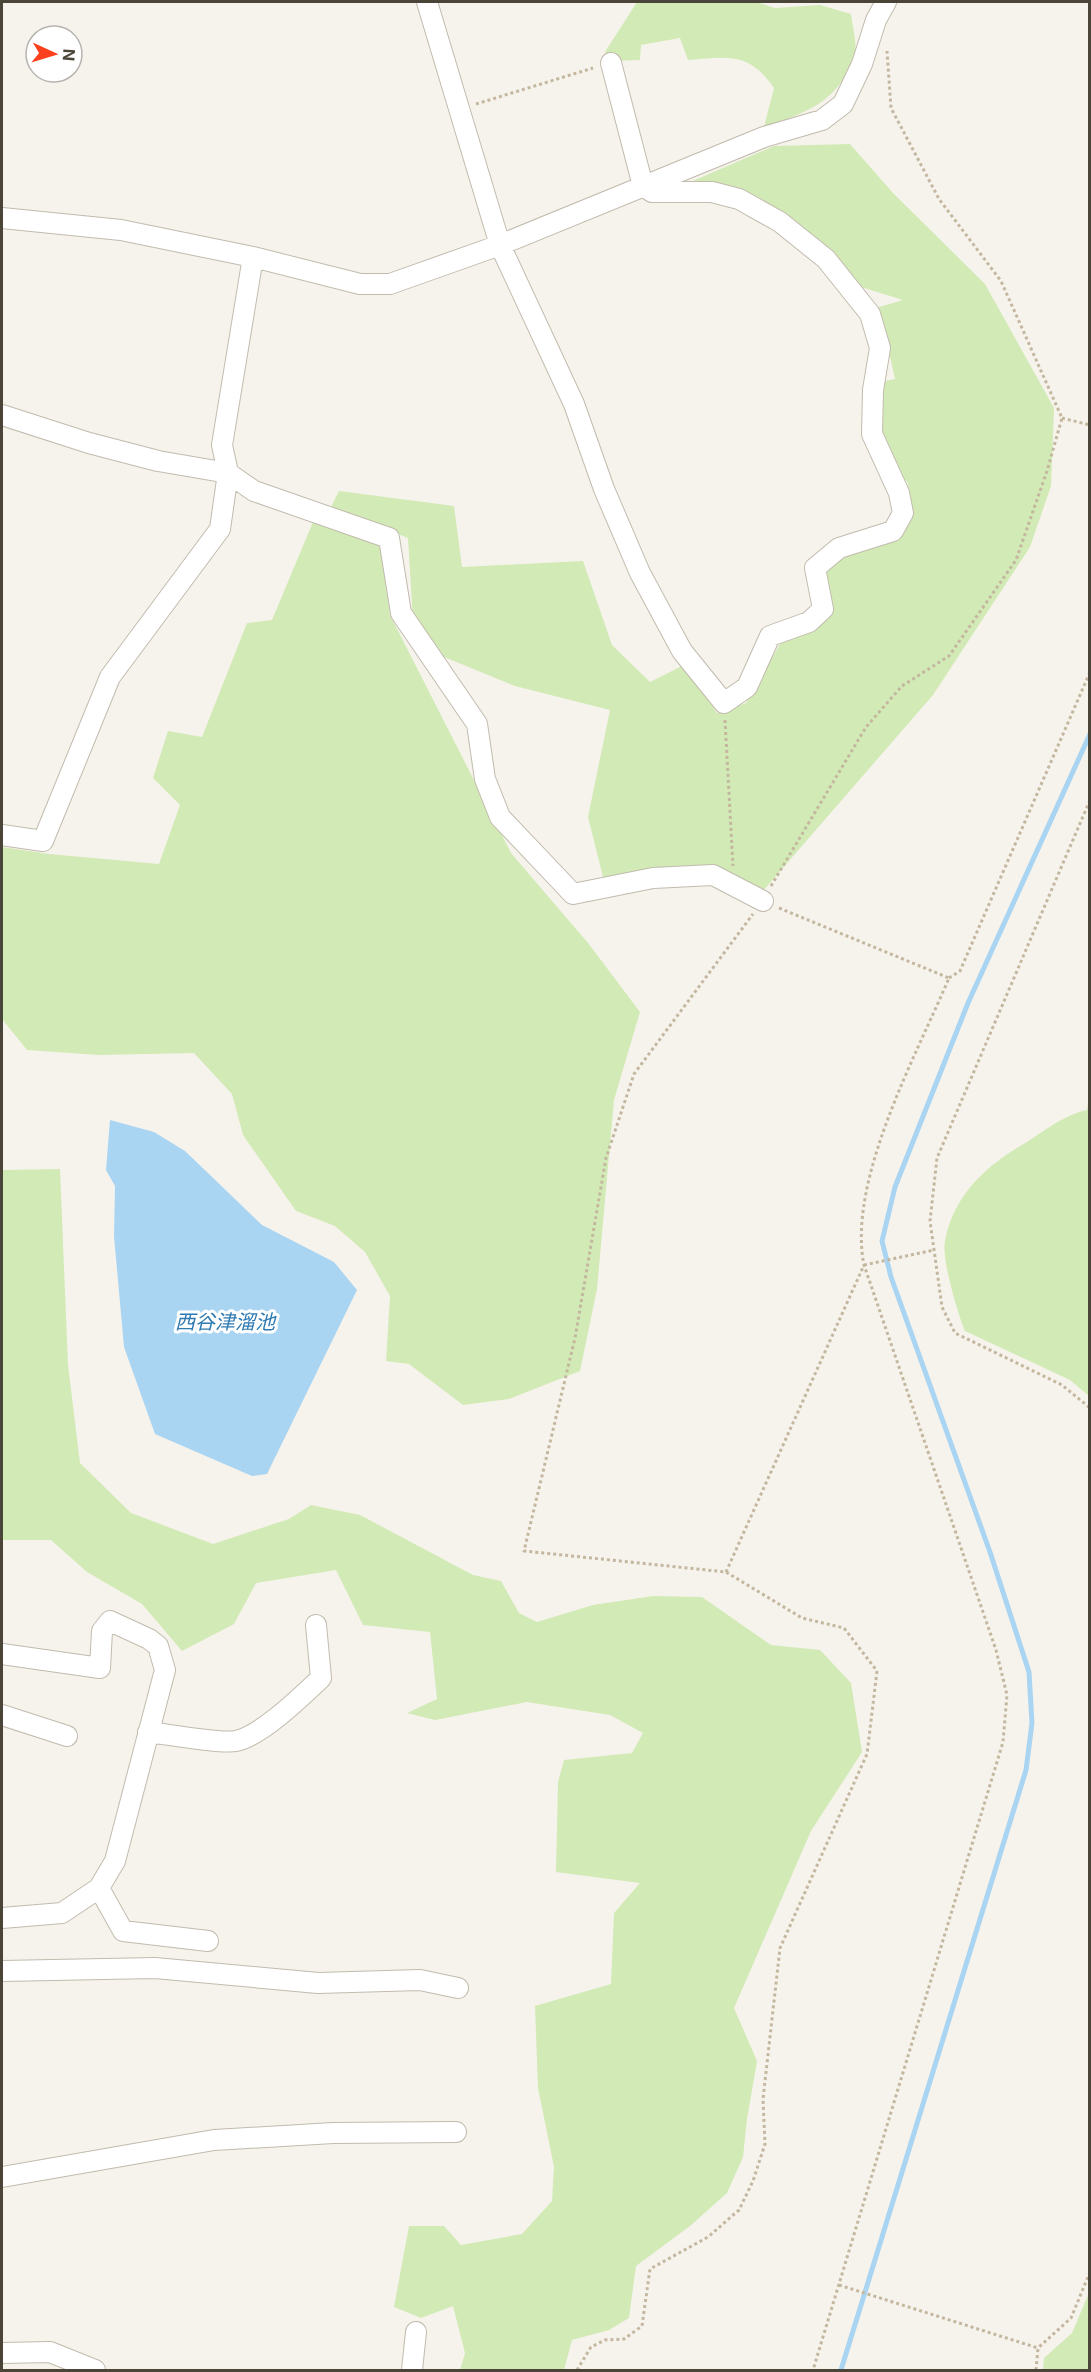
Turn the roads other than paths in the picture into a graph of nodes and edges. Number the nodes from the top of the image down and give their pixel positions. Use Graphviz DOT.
graph roads {
  1 [pos="427,2"];
  2 [pos="886,2"];
  3 [pos="612,63"];
  4 [pos="643,186"];
  5 [pos="2,218"];
  6 [pos="500,245"];
  7 [pos="253,257"];
  8 [pos="2,415"];
  9 [pos="228,473"];
  10 [pos="2,835"];
  11 [pos="763,901"];
  12 [pos="316,1625"];
  13 [pos="2,1654"];
  14 [pos="2,1714"];
  15 [pos="148,1732"];
  16 [pos="67,1736"];
  17 [pos="99,1888"];
  18 [pos="2,1918"];
  19 [pos="208,1941"];
  20 [pos="2,1971"];
  21 [pos="458,1988"];
  22 [pos="456,2132"];
  23 [pos="2,2177"];
  24 [pos="416,2332"];
  25 [pos="2,2353"];
  26 [pos="95,2370"];
  27 [pos="412,2370"];
  1 -- 6 [label="street"];
  2 -- 4 [label="street"];
  3 -- 4 [label="street"];
  4 -- 6 [label="street"];
  4 -- 6 [label="street"];
  5 -- 7 [label="street"];
  6 -- 7 [label="street"];
  7 -- 9 [label="street"];
  8 -- 9 [label="street"];
  9 -- 10 [label="street"];
  9 -- 11 [label="street"];
  12 -- 15 [label="street"];
  13 -- 15 [label="street"];
  14 -- 16 [label="street"];
  15 -- 17 [label="street"];
  17 -- 18 [label="street"];
  17 -- 19 [label="street"];
  20 -- 21 [label="street"];
  22 -- 23 [label="street"];
  24 -- 27 [label="street"];
  25 -- 26 [label="street"];
}
